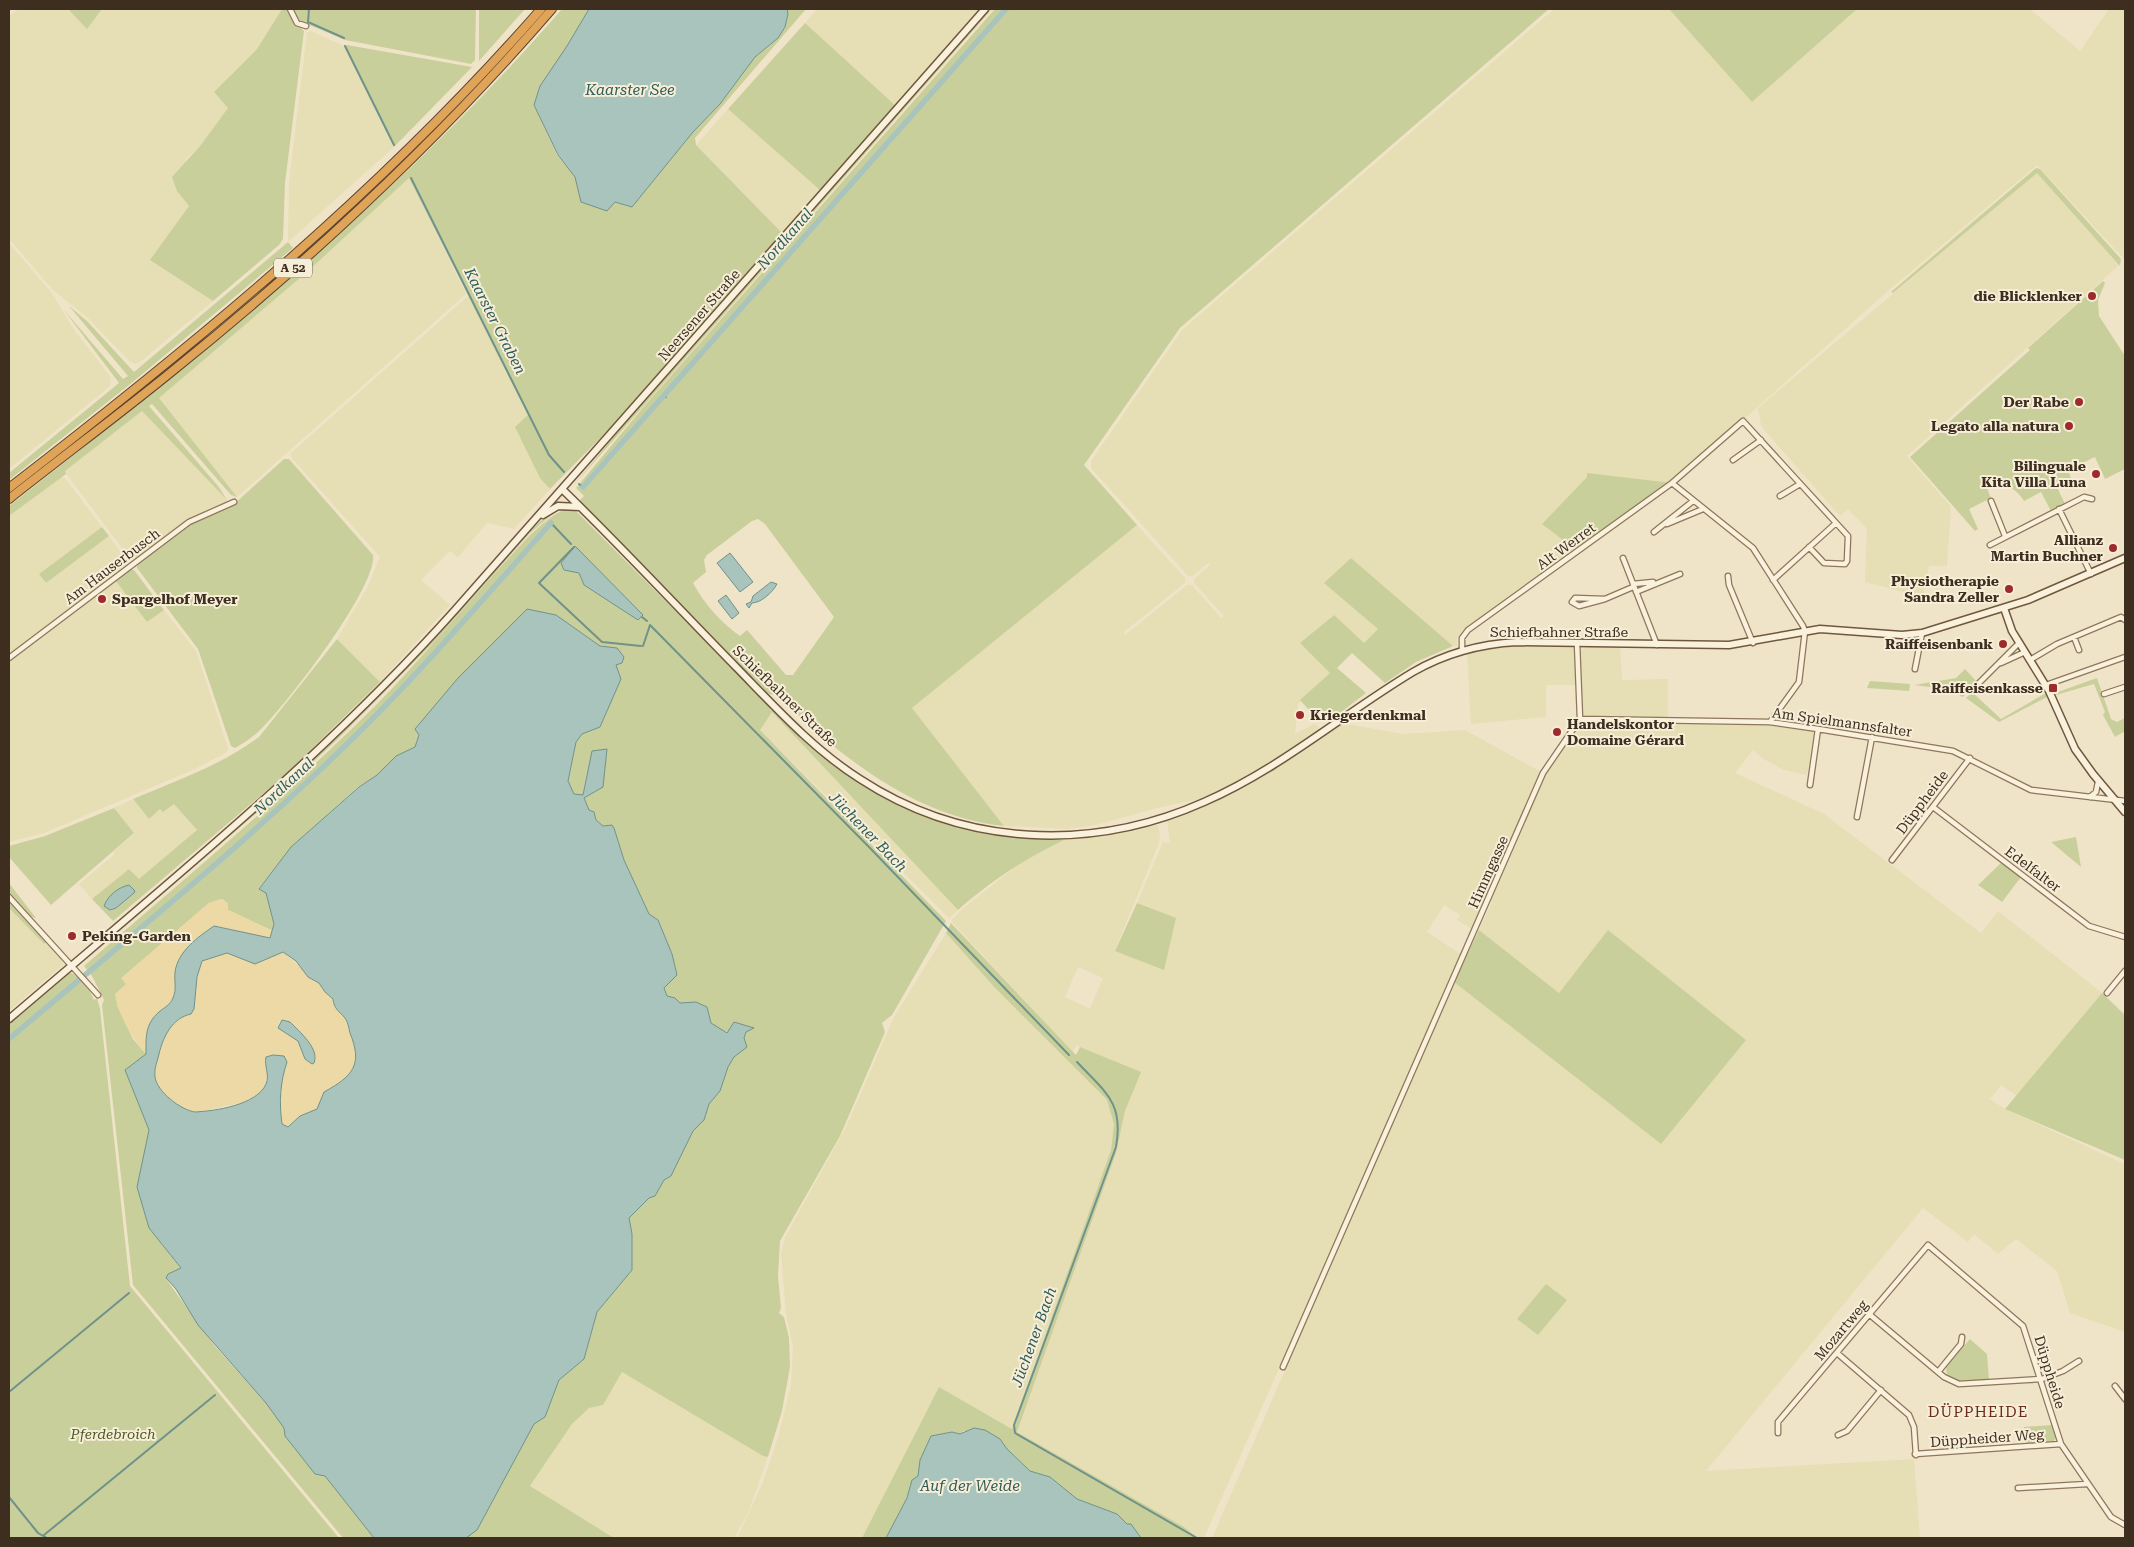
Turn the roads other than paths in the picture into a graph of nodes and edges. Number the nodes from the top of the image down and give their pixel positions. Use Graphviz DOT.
graph roads {
  1 [pos="290,9"];
  2 [pos="540,9"];
  3 [pos="552,9"];
  4 [pos="985,9"];
  5 [pos="306,26"];
  6 [pos="1761,440"];
  7 [pos="1733,460"];
  8 [pos="1672,483"];
  9 [pos="1800,484"];
  10 [pos="9,488"];
  11 [pos="562,489"];
  12 [pos="1780,496"];
  13 [pos="9,499"];
  14 [pos="2092,499"];
  15 [pos="1694,501"];
  16 [pos="1991,501"];
  17 [pos="234,502"];
  18 [pos="580,507"];
  19 [pos="1703,509"];
  20 [pos="2059,509"];
  21 [pos="534,522"];
  22 [pos="1836,523"];
  23 [pos="1661,526"];
  24 [pos="1654,532"];
  25 [pos="2005,536"];
  26 [pos="1990,545"];
  27 [pos="1809,547"];
  28 [pos="1624,558"];
  29 [pos="2125,558"];
  30 [pos="1680,574"];
  31 [pos="2091,574"];
  32 [pos="1728,576"];
  33 [pos="1773,580"];
  34 [pos="1657,582"];
  35 [pos="1634,588"];
  36 [pos="1604,599"];
  37 [pos="2004,608"];
  38 [pos="2125,619"];
  39 [pos="1805,631"];
  40 [pos="1922,633"];
  41 [pos="2074,637"];
  42 [pos="1577,643"];
  43 [pos="1752,643"];
  44 [pos="2019,643"];
  45 [pos="1656,645"];
  46 [pos="1462,650"];
  47 [pos="2079,650"];
  48 [pos="2025,652"];
  49 [pos="2125,657"];
  50 [pos="9,658"];
  51 [pos="2030,660"];
  52 [pos="1997,665"];
  53 [pos="1915,669"];
  54 [pos="1979,683"];
  55 [pos="2046,685"];
  56 [pos="2125,687"];
  57 [pos="2104,694"];
  58 [pos="1580,719"];
  59 [pos="1770,722"];
  60 [pos="1818,728"];
  61 [pos="1872,737"];
  62 [pos="1970,758"];
  63 [pos="2098,780"];
  64 [pos="1810,785"];
  65 [pos="2090,797"];
  66 [pos="2117,801"];
  67 [pos="2125,801"];
  68 [pos="1933,807"];
  69 [pos="2125,812"];
  70 [pos="1857,817"];
  71 [pos="1892,860"];
  72 [pos="9,897"];
  73 [pos="2125,937"];
  74 [pos="71,962"];
  75 [pos="2125,971"];
  76 [pos="2107,993"];
  77 [pos="98,995"];
  78 [pos="9,1020"];
  79 [pos="1928,1245"];
  80 [pos="1869,1314"];
  81 [pos="1962,1337"];
  82 [pos="1836,1353"];
  83 [pos="2079,1361"];
  84 [pos="1283,1367"];
  85 [pos="1938,1372"];
  86 [pos="2042,1379"];
  87 [pos="2115,1386"];
  88 [pos="1881,1390"];
  89 [pos="2125,1399"];
  90 [pos="1778,1433"];
  91 [pos="1838,1434"];
  92 [pos="2061,1444"];
  93 [pos="2087,1484"];
  94 [pos="2018,1488"];
  95 [pos="2125,1524"];
  1 -- 5 [label="street"];
  2 -- 10 [label="highway, A 52"];
  3 -- 13 [label="highway, A 52"];
  4 -- 11 [label="street, Neersener Straße"];
  6 -- 7 [label="street"];
  6 -- 8 [label="street, Alt Werret"];
  6 -- 9 [label="street"];
  8 -- 15 [label="street"];
  8 -- 46 [label="street, Alt Werret"];
  9 -- 12 [label="street"];
  9 -- 22 [label="street"];
  11 -- 18 [label="street, Schiefbahner Straße"];
  11 -- 21 [label="street, Neersener Straße"];
  14 -- 20 [label="street"];
  15 -- 19 [label="street"];
  15 -- 23 [label="street"];
  16 -- 25 [label="street"];
  17 -- 50 [label="street, Am Hauserbusch"];
  18 -- 21 [label="street"];
  18 -- 46 [label="street, Schiefbahner Straße"];
  19 -- 23 [label="street"];
  19 -- 33 [label="street"];
  20 -- 25 [label="street"];
  20 -- 31 [label="street"];
  21 -- 74 [label="street"];
  22 -- 27 [label="street"];
  22 -- 27 [label="street"];
  23 -- 24 [label="street"];
  25 -- 26 [label="street"];
  27 -- 33 [label="street"];
  28 -- 35 [label="street"];
  29 -- 31 [label="street, Schiefbahner Straße"];
  30 -- 34 [label="street"];
  31 -- 37 [label="street, Schiefbahner Straße"];
  32 -- 43 [label="street"];
  33 -- 39 [label="street"];
  34 -- 35 [label="street"];
  34 -- 35 [label="street"];
  35 -- 36 [label="street"];
  35 -- 45 [label="street"];
  36 -- 36 [label="street"];
  37 -- 40 [label="street, Schiefbahner Straße"];
  37 -- 44 [label="street"];
  38 -- 41 [label="street"];
  39 -- 40 [label="street, Schiefbahner Straße"];
  39 -- 43 [label="street, Schiefbahner Straße"];
  39 -- 59 [label="street"];
  40 -- 53 [label="street"];
  41 -- 47 [label="street"];
  41 -- 51 [label="street"];
  42 -- 45 [label="street, Schiefbahner Straße"];
  42 -- 46 [label="street, Schiefbahner Straße"];
  42 -- 58 [label="street"];
  43 -- 45 [label="street, Schiefbahner Straße"];
  44 -- 48 [label="street"];
  44 -- 52 [label="street"];
  48 -- 51 [label="street"];
  48 -- 52 [label="street"];
  49 -- 55 [label="street"];
  51 -- 55 [label="street"];
  52 -- 54 [label="street"];
  55 -- 63 [label="street"];
  56 -- 57 [label="street"];
  58 -- 59 [label="street, Am Spielmannsfalter"];
  58 -- 84 [label="street, Himmgasse"];
  59 -- 60 [label="street, Am Spielmannsfalter"];
  60 -- 61 [label="street, Am Spielmannsfalter"];
  60 -- 64 [label="street"];
  61 -- 62 [label="street, Am Spielmannsfalter"];
  61 -- 70 [label="street"];
  62 -- 65 [label="street, Am Spielmannsfalter"];
  62 -- 68 [label="street, Düppheide"];
  63 -- 65 [label="street"];
  63 -- 66 [label="street"];
  65 -- 66 [label="street, Am Spielmannsfalter"];
  66 -- 67 [label="street, Am Spielmannsfalter"];
  66 -- 69 [label="street"];
  68 -- 71 [label="street, Düppheide"];
  68 -- 73 [label="street, Edelfalter"];
  72 -- 74 [label="street"];
  74 -- 77 [label="street"];
  74 -- 78 [label="street"];
  75 -- 76 [label="street"];
  79 -- 80 [label="street, Mozartweg"];
  79 -- 86 [label="street, Düppheide"];
  80 -- 82 [label="street, Mozartweg"];
  80 -- 85 [label="street"];
  81 -- 85 [label="street"];
  82 -- 88 [label="street"];
  82 -- 90 [label="street, Mozartweg"];
  83 -- 86 [label="street"];
  85 -- 86 [label="street"];
  86 -- 92 [label="street, Düppheide"];
  87 -- 89 [label="street"];
  88 -- 91 [label="street"];
  88 -- 92 [label="street, Düppheider Weg"];
  92 -- 93 [label="street, Düppheide"];
  93 -- 94 [label="street"];
  93 -- 95 [label="street, Düppheide"];
}
